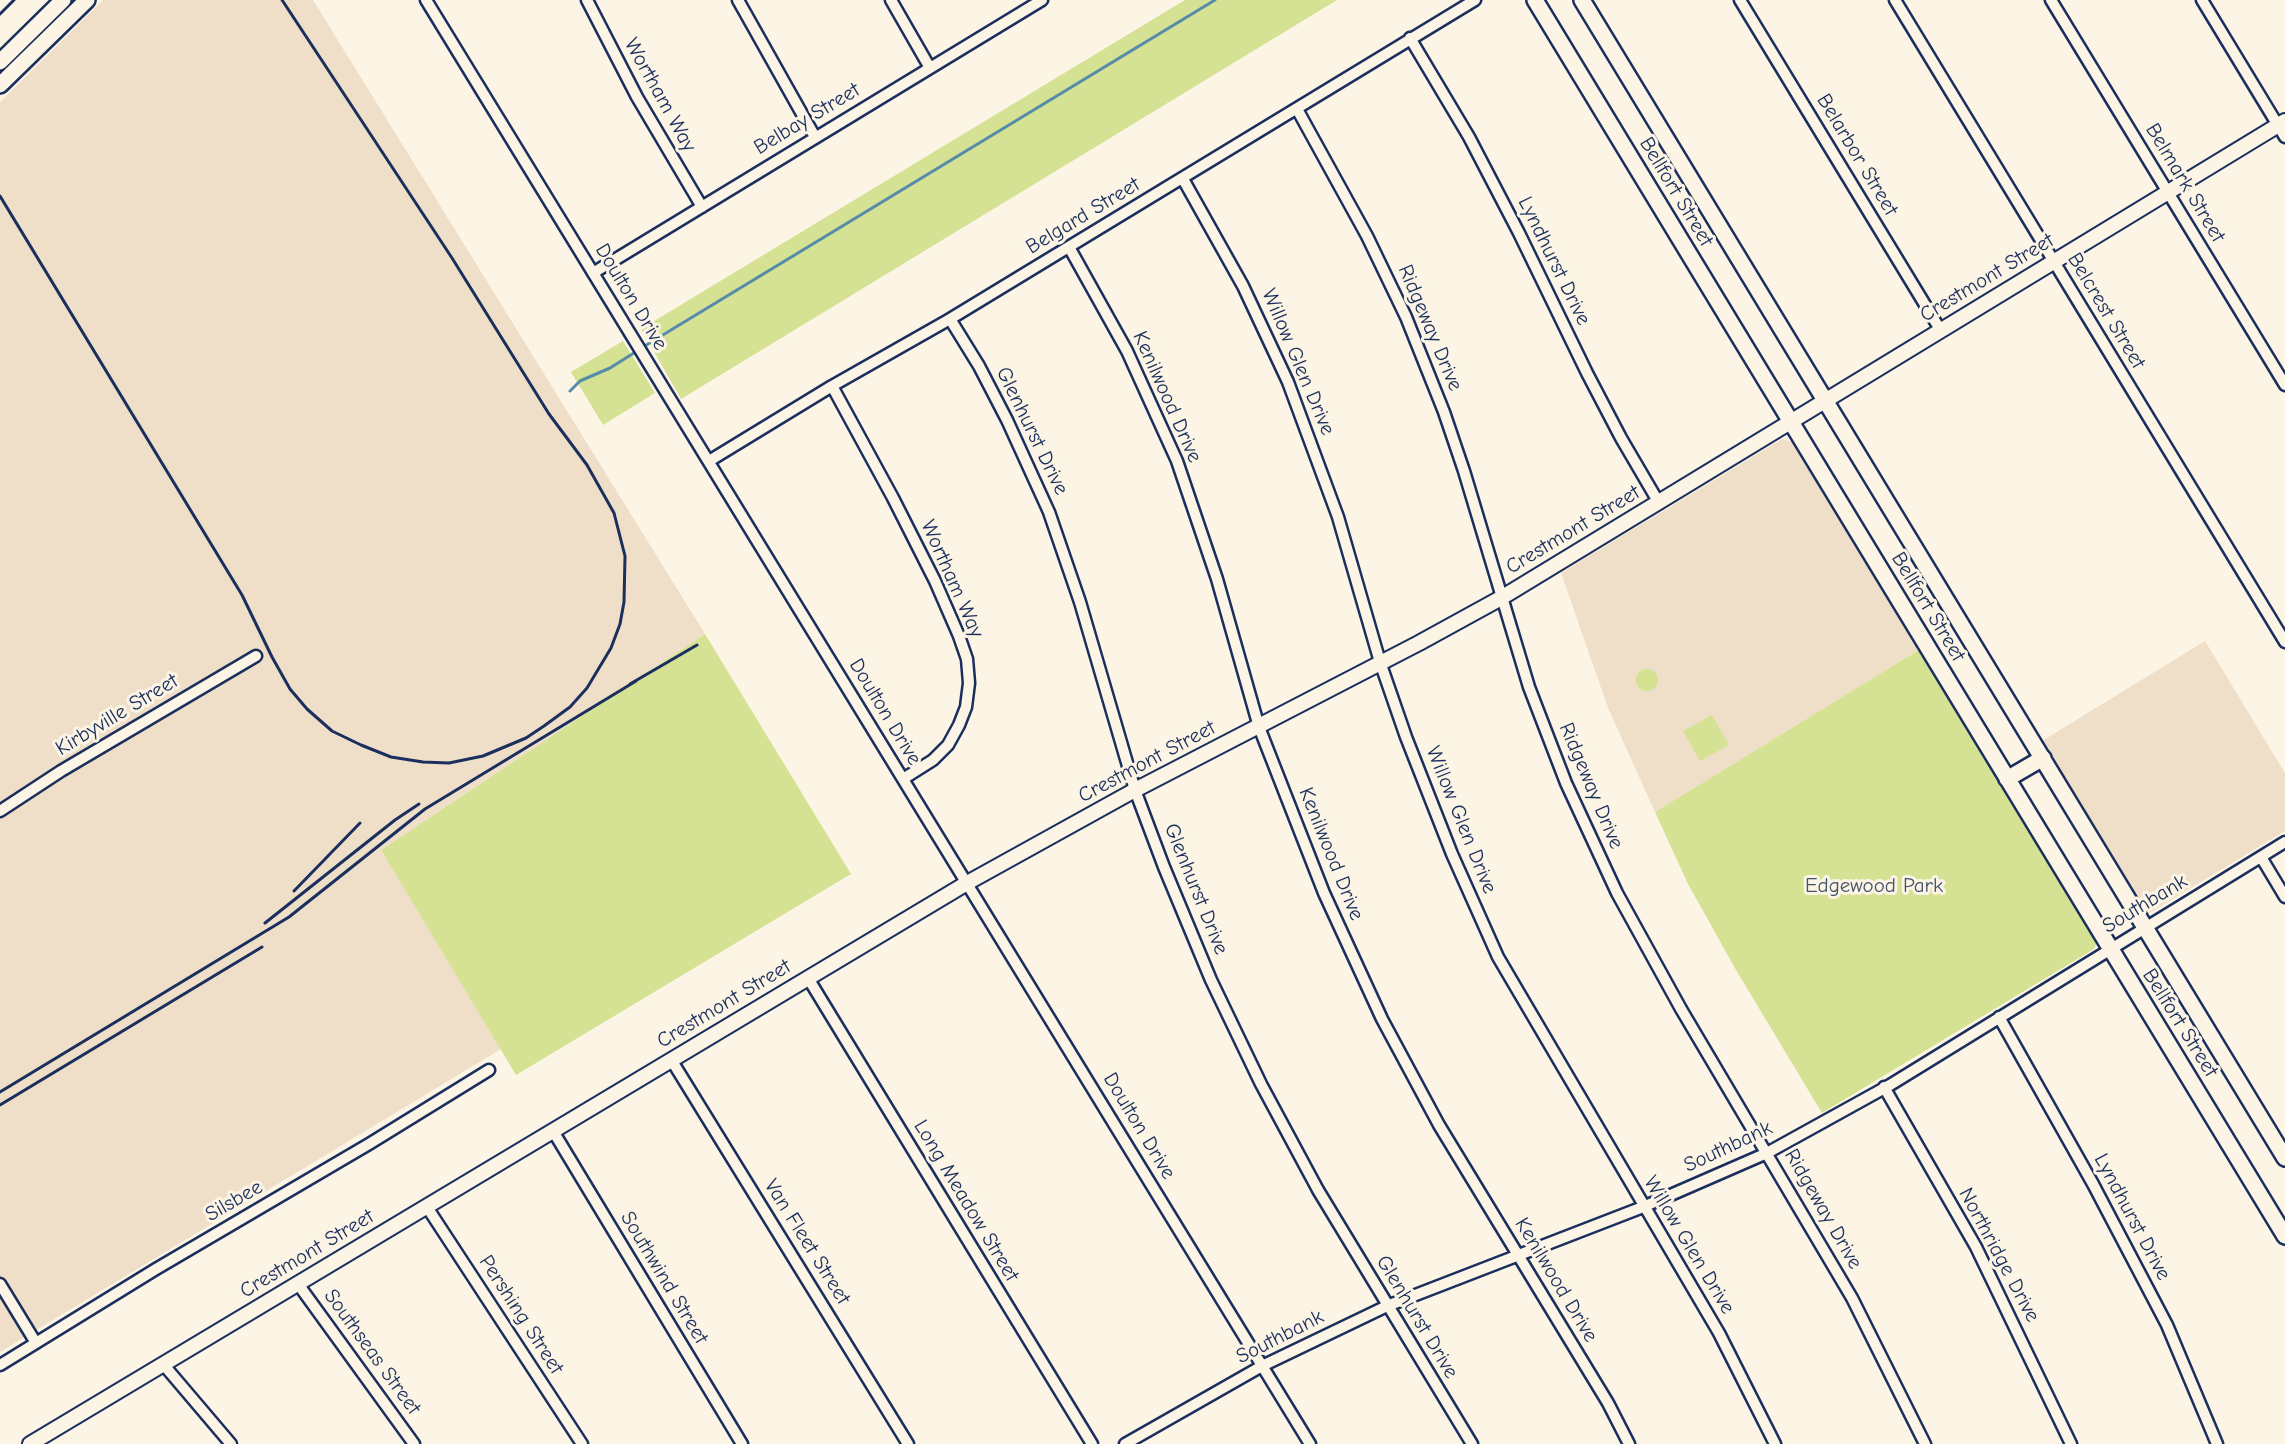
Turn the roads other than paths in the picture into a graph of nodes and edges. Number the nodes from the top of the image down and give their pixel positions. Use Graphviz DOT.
graph roads {
  1 [pos="63,0"];
  2 [pos="87,0"];
  3 [pos="426,0"];
  4 [pos="587,0"];
  5 [pos="738,0"];
  6 [pos="891,0"];
  7 [pos="1042,0"];
  8 [pos="1475,0"];
  9 [pos="1535,0"];
  10 [pos="1582,0"];
  11 [pos="1740,0"];
  12 [pos="1894,0"];
  13 [pos="2051,0"];
  14 [pos="2202,0"];
  15 [pos="1410,38"];
  16 [pos="0,62"];
  17 [pos="930,68"];
  18 [pos="0,86"];
  19 [pos="1297,109"];
  20 [pos="2283,128"];
  21 [pos="815,137"];
  22 [pos="1183,178"];
  23 [pos="2168,192"];
  24 [pos="702,207"];
  25 [pos="1069,247"];
  26 [pos="2054,262"];
  27 [pos="593,273"];
  28 [pos="950,319"];
  29 [pos="1941,331"];
  30 [pos="2285,385"];
  31 [pos="832,386"];
  32 [pos="1825,400"];
  33 [pos="1791,422"];
  34 [pos="709,461"];
  35 [pos="1659,503"];
  36 [pos="1501,598"];
  37 [pos="2285,642"];
  38 [pos="256,656"];
  39 [pos="1380,662"];
  40 [pos="1259,727"];
  41 [pos="2043,758"];
  42 [pos="903,779"];
  43 [pos="2007,779"];
  44 [pos="1135,790"];
  45 [pos="0,811"];
  46 [pos="2285,842"];
  47 [pos="2260,857"];
  48 [pos="968,883"];
  49 [pos="2285,897"];
  50 [pos="2145,927"];
  51 [pos="2109,948"];
  52 [pos="808,978"];
  53 [pos="1999,1017"];
  54 [pos="672,1061"];
  55 [pos="489,1070"];
  56 [pos="1884,1088"];
  57 [pos="553,1131"];
  58 [pos="1767,1153"];
  59 [pos="2285,1158"];
  60 [pos="427,1207"];
  61 [pos="1643,1207"];
  62 [pos="2285,1236"];
  63 [pos="1519,1256"];
  64 [pos="0,1284"];
  65 [pos="298,1284"];
  66 [pos="1387,1306"];
  67 [pos="36,1343"];
  68 [pos="163,1364"];
  69 [pos="0,1365"];
  70 [pos="1262,1366"];
  71 [pos="33,1443"];
  72 [pos="231,1444"];
  73 [pos="414,1444"];
  74 [pos="582,1444"];
  75 [pos="742,1444"];
  76 [pos="908,1444"];
  77 [pos="1092,1444"];
  78 [pos="1125,1444"];
  79 [pos="1310,1444"];
  80 [pos="1472,1444"];
  81 [pos="1629,1444"];
  82 [pos="1775,1444"];
  83 [pos="1925,1444"];
  84 [pos="2071,1444"];
  85 [pos="2217,1444"];
  1 -- 16 [label="main road"];
  2 -- 18 [label="main road"];
  3 -- 27 [label="street, Doulton Drive"];
  4 -- 24 [label="street, Wortham Way"];
  5 -- 21 [label="street"];
  6 -- 17 [label="street"];
  7 -- 17 [label="street, Belbay Street"];
  8 -- 15 [label="street, Belgard Street"];
  9 -- 33 [label="main road, Bellfort Street"];
  10 -- 32 [label="main road, Bellfort Street"];
  11 -- 29 [label="street, Belarbor Street"];
  12 -- 26 [label="street, Belcrest Street"];
  13 -- 23 [label="street, Belmark Street"];
  14 -- 20 [label="street"];
  15 -- 19 [label="street, Belgard Street"];
  15 -- 35 [label="street, Lyndhurst Drive"];
  17 -- 21 [label="street, Belbay Street"];
  19 -- 22 [label="street, Belgard Street"];
  19 -- 36 [label="street, Ridgeway Drive"];
  20 -- 23 [label="street, Crestmont Street"];
  21 -- 24 [label="street, Belbay Street"];
  22 -- 25 [label="street, Belgard Street"];
  22 -- 39 [label="street, Willow Glen Drive"];
  23 -- 26 [label="street, Crestmont Street"];
  23 -- 30 [label="street, Belmark Street"];
  24 -- 27 [label="street, Belbay Street"];
  25 -- 28 [label="street, Belgard Street"];
  25 -- 40 [label="street, Kenilwood Drive"];
  26 -- 29 [label="street, Crestmont Street"];
  26 -- 37 [label="street, Belcrest Street"];
  27 -- 34 [label="street, Doulton Drive"];
  28 -- 31 [label="street, Belgard Street"];
  28 -- 44 [label="street, Glenhurst Drive"];
  29 -- 32 [label="street, Crestmont Street"];
  31 -- 34 [label="street, Belgard Street"];
  31 -- 42 [label="street, Wortham Way"];
  32 -- 33 [label="street, Crestmont Street"];
  32 -- 41 [label="main road, Bellfort Street"];
  33 -- 35 [label="street, Crestmont Street"];
  33 -- 43 [label="main road, Bellfort Street"];
  34 -- 42 [label="street, Doulton Drive"];
  35 -- 36 [label="street, Crestmont Street"];
  36 -- 39 [label="street, Crestmont Street"];
  36 -- 58 [label="street, Ridgeway Drive"];
  38 -- 45 [label="street, Kirbyville Street"];
  39 -- 40 [label="street, Crestmont Street"];
  39 -- 61 [label="street, Willow Glen Drive"];
  40 -- 44 [label="street, Crestmont Street"];
  40 -- 63 [label="street, Kenilwood Drive"];
  41 -- 43 [label="main road"];
  41 -- 50 [label="main road, Bellfort Street"];
  42 -- 48 [label="street, Doulton Drive"];
  43 -- 51 [label="main road, Bellfort Street"];
  44 -- 48 [label="street, Crestmont Street"];
  44 -- 66 [label="street, Glenhurst Drive"];
  46 -- 47 [label="street, Southbank"];
  47 -- 49 [label="street"];
  47 -- 50 [label="street, Southbank"];
  48 -- 52 [label="street, Crestmont Street"];
  48 -- 70 [label="street, Doulton Drive"];
  50 -- 51 [label="street, Southbank"];
  50 -- 59 [label="main road, Bellfort Street"];
  51 -- 53 [label="street, Southbank"];
  51 -- 62 [label="main road, Bellfort Street"];
  52 -- 54 [label="street, Crestmont Street"];
  52 -- 77 [label="street, Long Meadow Street"];
  53 -- 56 [label="street, Southbank"];
  53 -- 85 [label="street, Lyndhurst Drive"];
  54 -- 57 [label="street, Crestmont Street"];
  54 -- 76 [label="street, Van Fleet Street"];
  55 -- 67 [label="street, Silsbee"];
  56 -- 58 [label="street, Southbank"];
  56 -- 84 [label="street, Northridge Drive"];
  57 -- 60 [label="street, Crestmont Street"];
  57 -- 75 [label="street, Southwind Street"];
  58 -- 61 [label="street, Southbank"];
  58 -- 83 [label="street, Ridgeway Drive"];
  60 -- 65 [label="street, Crestmont Street"];
  60 -- 74 [label="street, Pershing Street"];
  61 -- 63 [label="street, Southbank"];
  61 -- 82 [label="street, Willow Glen Drive"];
  63 -- 66 [label="street, Southbank"];
  63 -- 81 [label="street, Kenilwood Drive"];
  64 -- 67 [label="street"];
  65 -- 68 [label="street, Crestmont Street"];
  65 -- 73 [label="street, Southseas Street"];
  66 -- 70 [label="street, Southbank"];
  66 -- 80 [label="street, Glenhurst Drive"];
  67 -- 69 [label="street, Silsbee"];
  68 -- 71 [label="street, Crestmont Street"];
  68 -- 72 [label="street"];
  70 -- 78 [label="street, Southbank"];
  70 -- 79 [label="street, Doulton Drive"];
}
